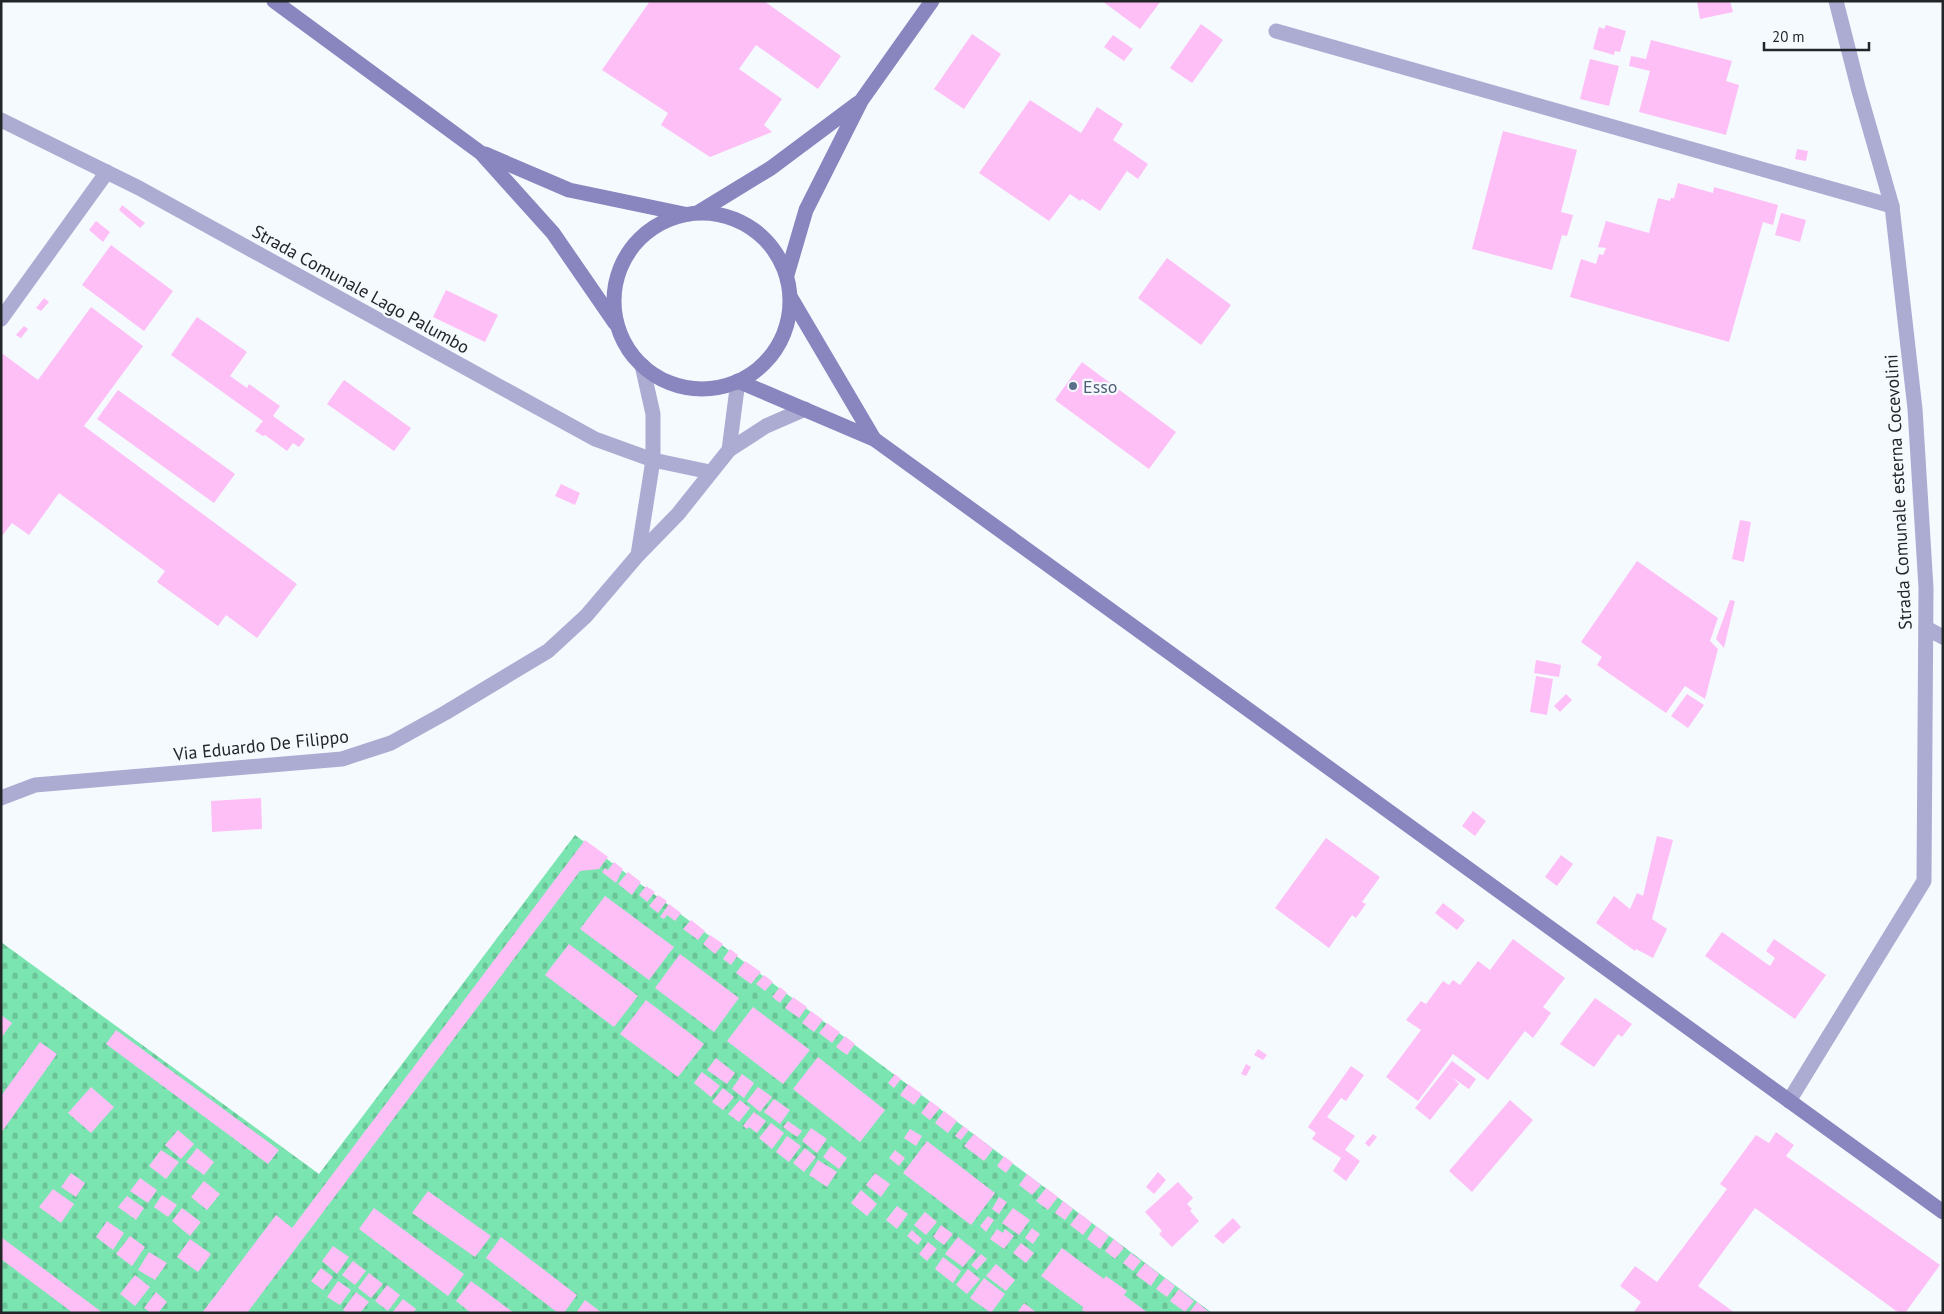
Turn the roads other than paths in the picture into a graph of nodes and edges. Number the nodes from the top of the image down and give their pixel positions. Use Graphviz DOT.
graph roads {
  1 [pos="274,1"];
  2 [pos="932,1"];
  3 [pos="1836,1"];
  4 [pos="1276,31"];
  5 [pos="861,101"];
  6 [pos="1,120"];
  7 [pos="481,153"];
  8 [pos="107,172"];
  9 [pos="1892,206"];
  10 [pos="692,213"];
  11 [pos="787,275"];
  12 [pos="791,298"];
  13 [pos="1,319"];
  14 [pos="618,326"];
  15 [pos="642,365"];
  16 [pos="738,381"];
  17 [pos="805,409"];
  18 [pos="874,439"];
  19 [pos="729,450"];
  20 [pos="653,460"];
  21 [pos="710,472"];
  22 [pos="638,555"];
  23 [pos="1926,628"];
  24 [pos="1943,637"];
  25 [pos="1,798"];
  26 [pos="1789,1101"];
  27 [pos="1943,1212"];
  1 -- 7 [label="main road"];
  2 -- 5 [label="main road"];
  3 -- 9 [label="street, Strada Comunale esterna Cocevolini"];
  4 -- 9 [label="street"];
  5 -- 10 [label="main road"];
  5 -- 11 [label="main road"];
  6 -- 8 [label="street, Strada Comunale Lago Palumbo"];
  7 -- 10 [label="main road"];
  7 -- 14 [label="main road"];
  8 -- 13 [label="street"];
  8 -- 20 [label="street, Strada Comunale Lago Palumbo"];
  9 -- 23 [label="street, Strada Comunale esterna Cocevolini"];
  10 -- 11 [label="main road"];
  10 -- 14 [label="main road"];
  11 -- 12 [label="main road"];
  12 -- 16 [label="main road"];
  12 -- 18 [label="main road"];
  14 -- 15 [label="main road"];
  15 -- 16 [label="main road"];
  15 -- 20 [label="street"];
  16 -- 17 [label="main road"];
  16 -- 19 [label="street"];
  17 -- 18 [label="main road"];
  17 -- 19 [label="street, Via Eduardo De Filippo"];
  18 -- 26 [label="main road"];
  19 -- 21 [label="street, Via Eduardo De Filippo"];
  20 -- 21 [label="street, Strada Comunale Lago Palumbo"];
  20 -- 22 [label="street"];
  21 -- 22 [label="street, Via Eduardo De Filippo"];
  22 -- 25 [label="street, Via Eduardo De Filippo"];
  23 -- 24 [label="street"];
  23 -- 26 [label="street, Strada Comunale esterna Cocevolini"];
  26 -- 27 [label="main road"];
}
